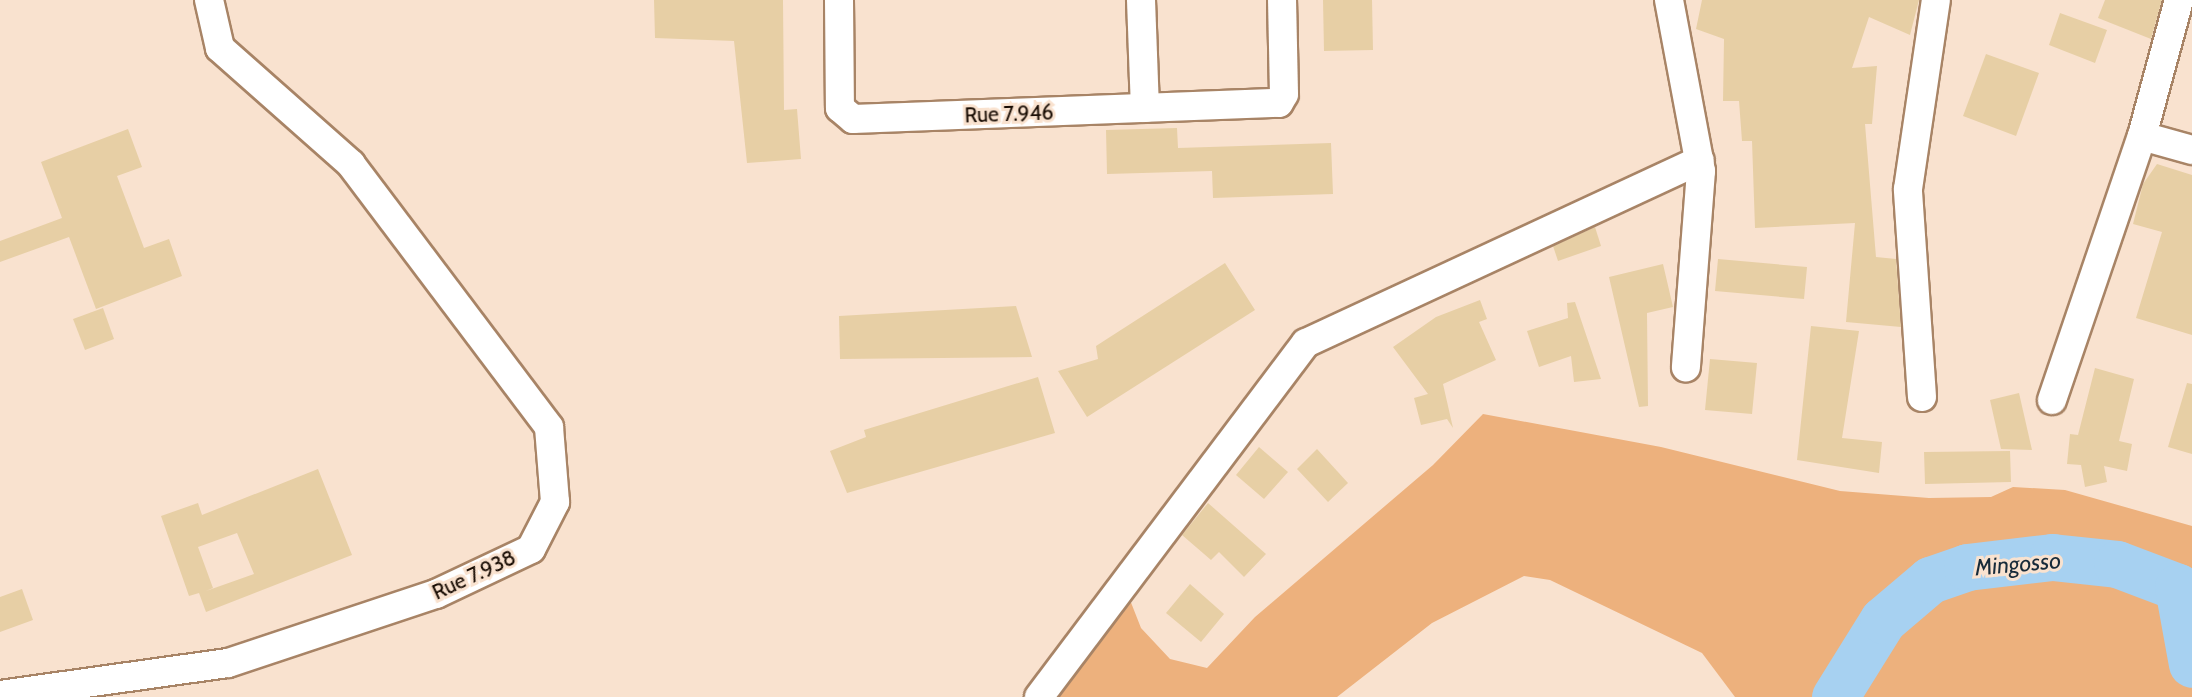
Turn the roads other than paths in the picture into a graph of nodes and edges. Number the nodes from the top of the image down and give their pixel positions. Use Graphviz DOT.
graph roads {
  1 [pos="209,0"];
  2 [pos="839,0"];
  3 [pos="1141,0"];
  4 [pos="1282,0"];
  5 [pos="1669,0"];
  6 [pos="1936,0"];
  7 [pos="2179,0"];
  8 [pos="1144,108"];
  9 [pos="2142,136"];
  10 [pos="2192,150"];
  11 [pos="1700,160"];
  12 [pos="1686,367"];
  13 [pos="1922,397"];
  14 [pos="2052,400"];
  15 [pos="0,695"];
  16 [pos="1039,697"];
  1 -- 15 [label="street, Rue 7.938"];
  2 -- 8 [label="street, Rue 7.946"];
  3 -- 8 [label="street"];
  4 -- 8 [label="street, Rue 7.946"];
  5 -- 11 [label="street"];
  6 -- 13 [label="street"];
  7 -- 9 [label="street"];
  9 -- 10 [label="street"];
  9 -- 14 [label="street"];
  11 -- 12 [label="street"];
  11 -- 16 [label="street"];
}
